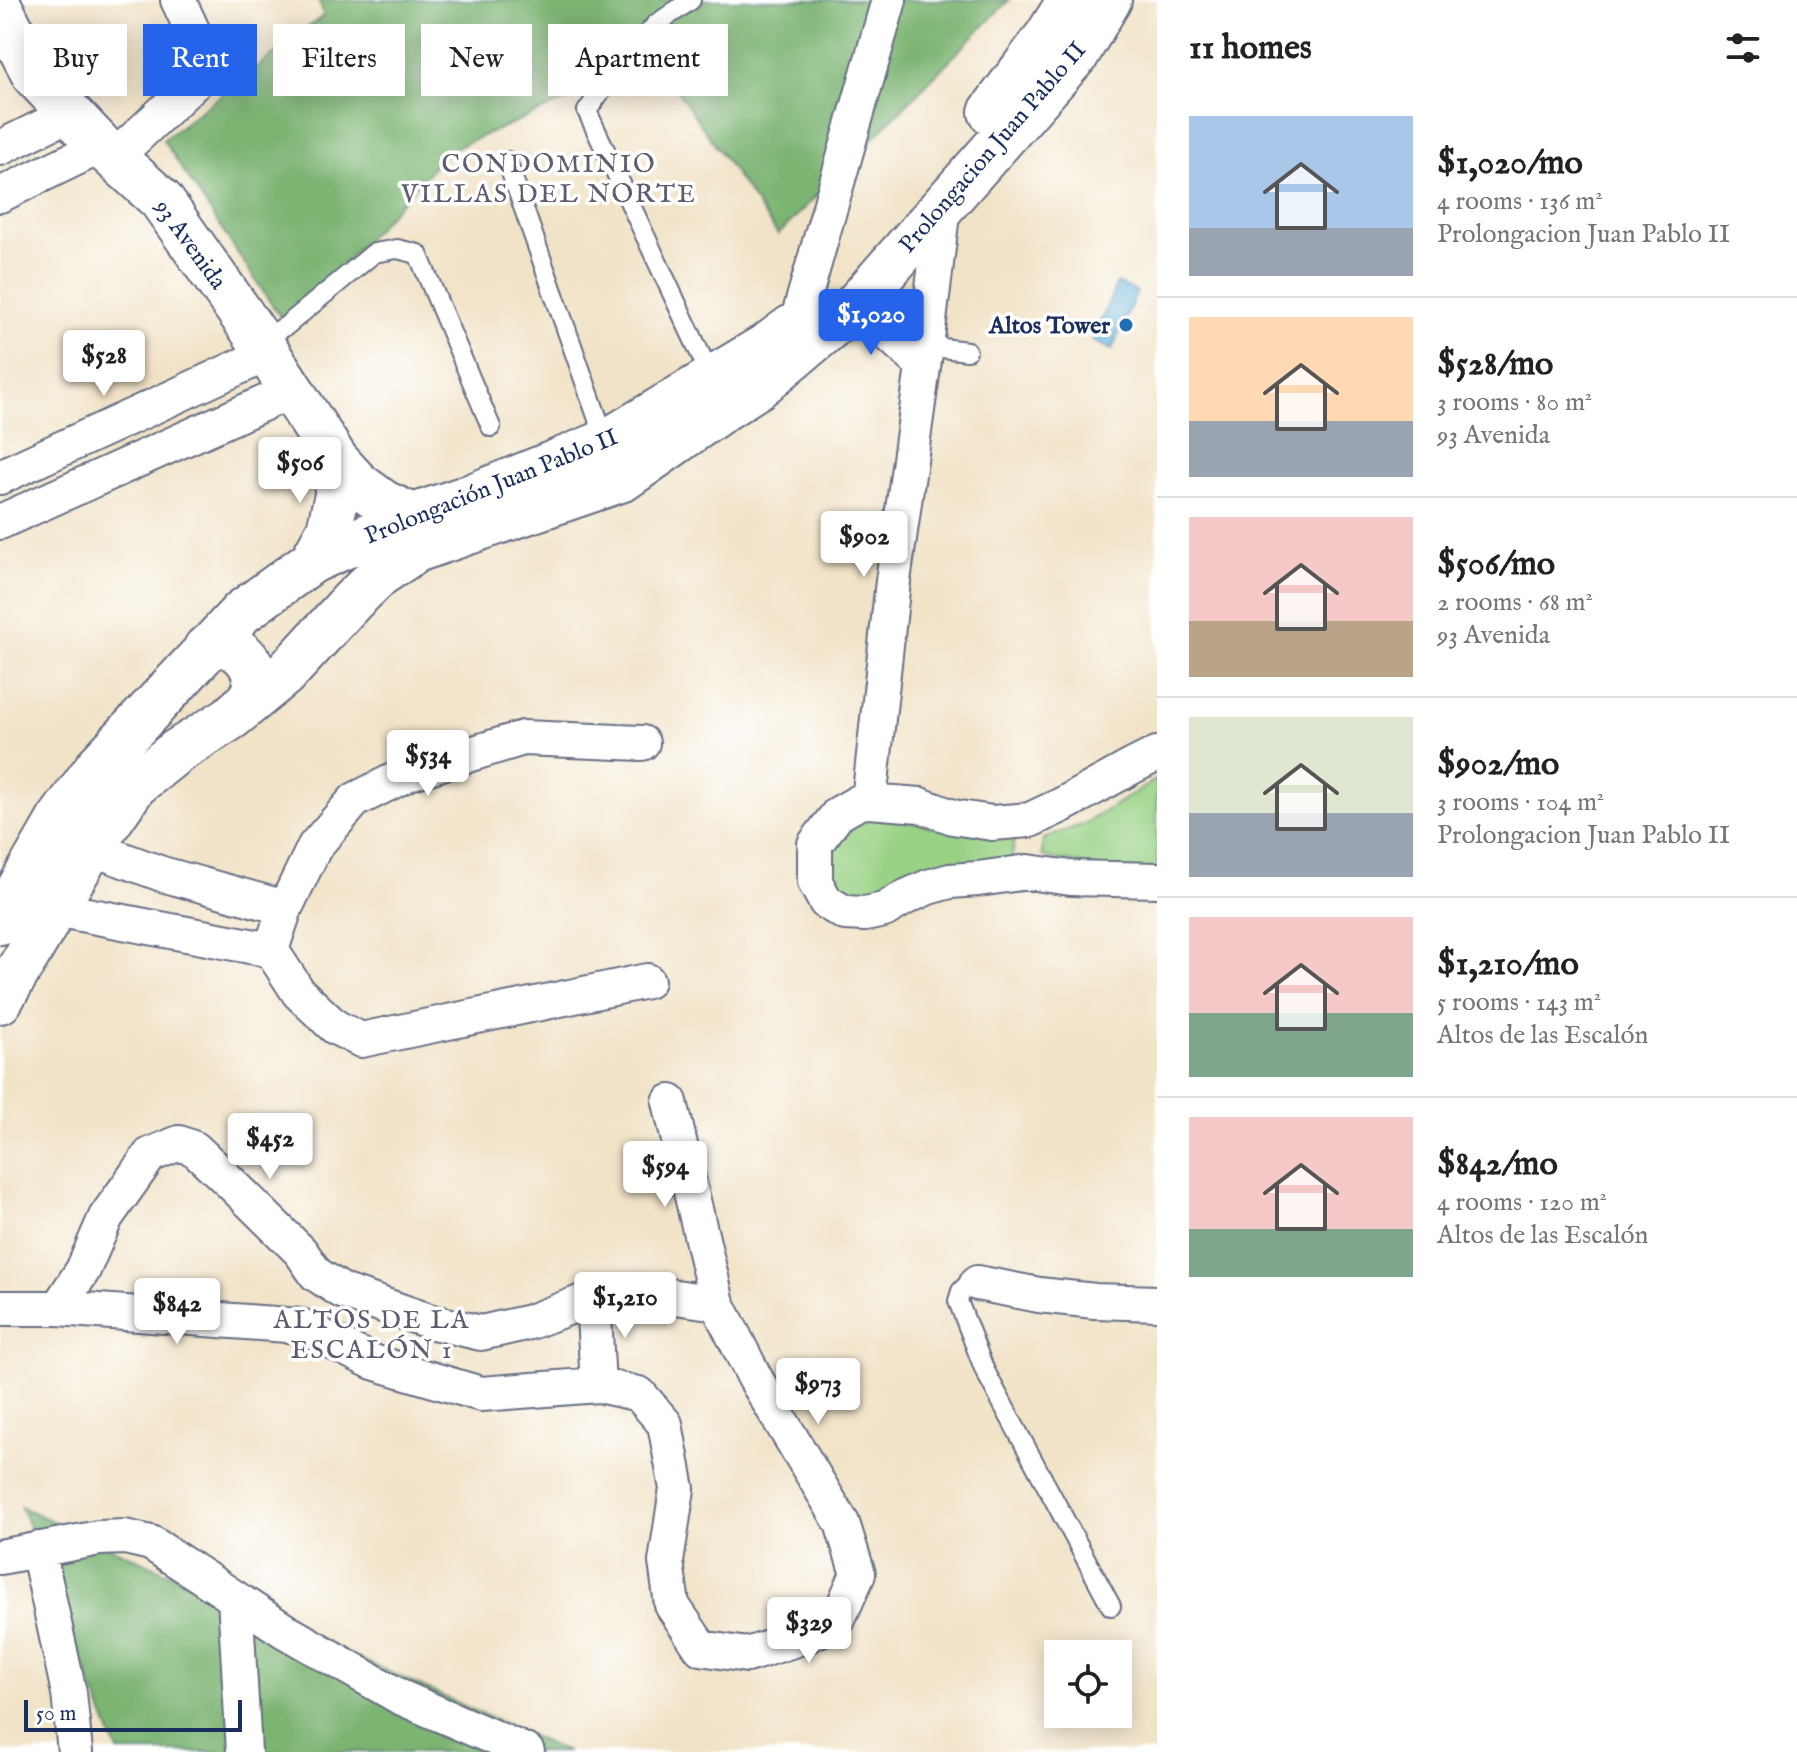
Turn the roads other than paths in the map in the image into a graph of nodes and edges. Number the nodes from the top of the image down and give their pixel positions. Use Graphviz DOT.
graph roads {
  1 [pos="178,0"];
  2 [pos="691,0"];
  3 [pos="889,0"];
  4 [pos="1070,0"];
  5 [pos="1109,0"];
  6 [pos="0,7"];
  7 [pos="71,113"];
  8 [pos="0,148"];
  9 [pos="107,152"];
  10 [pos="507,161"];
  11 [pos="0,195"];
  12 [pos="943,206"];
  13 [pos="853,308"];
  14 [pos="797,323"];
  15 [pos="263,347"];
  16 [pos="967,351"];
  17 [pos="924,355"];
  18 [pos="712,379"];
  19 [pos="291,391"];
  20 [pos="491,427"];
  21 [pos="606,442"];
  22 [pos="336,460"];
  23 [pos="0,477"];
  24 [pos="413,516"];
  25 [pos="0,522"];
  26 [pos="312,561"];
  27 [pos="206,648"];
  28 [pos="232,717"];
  29 [pos="642,743"];
  30 [pos="1157,754"];
  31 [pos="869,801"];
  32 [pos="1030,820"];
  33 [pos="91,848"];
  34 [pos="1028,872"];
  35 [pos="1157,880"];
  36 [pos="285,908"];
  37 [pos="55,909"];
  38 [pos="0,922"];
  39 [pos="271,950"];
  40 [pos="647,981"];
  41 [pos="0,1001"];
  42 [pos="670,1102"];
  43 [pos="316,1274"];
  44 [pos="977,1283"];
  45 [pos="593,1298"];
  46 [pos="717,1303"];
  47 [pos="1157,1303"];
  48 [pos="0,1308"];
  49 [pos="58,1308"];
  50 [pos="301,1326"];
  51 [pos="598,1385"];
  52 [pos="38,1549"];
  53 [pos="0,1557"];
  54 [pos="235,1598"];
  55 [pos="1111,1606"];
  56 [pos="75,1752"];
  57 [pos="244,1752"];
  58 [pos="527,1752"];
  1 -- 9 [label="street"];
  2 -- 18 [label="lane"];
  3 -- 14 [label="street"];
  4 -- 14 [label="main road, Prolongación Juan Pablo II"];
  5 -- 12 [label="main road, Prolongacion Juan Pablo II"];
  6 -- 7 [label="main road, 93 Avenida"];
  7 -- 8 [label="street"];
  7 -- 9 [label="main road, 93 Avenida"];
  9 -- 11 [label="street"];
  9 -- 15 [label="main road, 93 Avenida"];
  10 -- 21 [label="lane"];
  12 -- 13 [label="main road, Prolongacion Juan Pablo II"];
  12 -- 17 [label="street"];
  13 -- 17 [label="street"];
  13 -- 28 [label="main road, Prolongacion Juan Pablo II"];
  14 -- 18 [label="main road, Prolongación Juan Pablo II"];
  15 -- 19 [label="main road, 93 Avenida"];
  15 -- 20 [label="lane"];
  15 -- 23 [label="street"];
  16 -- 17 [label="lane"];
  17 -- 31 [label="street"];
  18 -- 21 [label="main road, Prolongación Juan Pablo II"];
  19 -- 22 [label="main road, 93 Avenida"];
  19 -- 25 [label="street"];
  21 -- 24 [label="main road, Prolongación Juan Pablo II"];
  22 -- 24 [label="main road, 93 Avenida"];
  22 -- 26 [label="main road"];
  24 -- 26 [label="main road, Prolongación Juan Pablo II"];
  26 -- 27 [label="main road, Prolongación Juan Pablo II"];
  27 -- 28 [label="main road"];
  27 -- 38 [label="main road, Prolongación Juan Pablo II"];
  28 -- 33 [label="main road, Prolongacion Juan Pablo II"];
  29 -- 36 [label="street"];
  30 -- 32 [label="street"];
  31 -- 32 [label="street"];
  31 -- 34 [label="street"];
  32 -- 34 [label="street"];
  33 -- 36 [label="street"];
  33 -- 37 [label="main road, Prolongacion Juan Pablo II"];
  34 -- 35 [label="street"];
  36 -- 39 [label="street"];
  37 -- 39 [label="street"];
  37 -- 41 [label="main road, Prolongacion Juan Pablo II"];
  39 -- 40 [label="street"];
  42 -- 46 [label="street"];
  43 -- 45 [label="street"];
  43 -- 49 [label="street"];
  43 -- 50 [label="street"];
  44 -- 47 [label="street"];
  44 -- 55 [label="lane"];
  45 -- 46 [label="street"];
  45 -- 51 [label="street"];
  46 -- 51 [label="street"];
  48 -- 49 [label="street"];
  49 -- 50 [label="street"];
  50 -- 51 [label="street"];
  52 -- 53 [label="street"];
  52 -- 54 [label="street"];
  52 -- 56 [label="street"];
  54 -- 57 [label="street"];
  54 -- 58 [label="street"];
}
